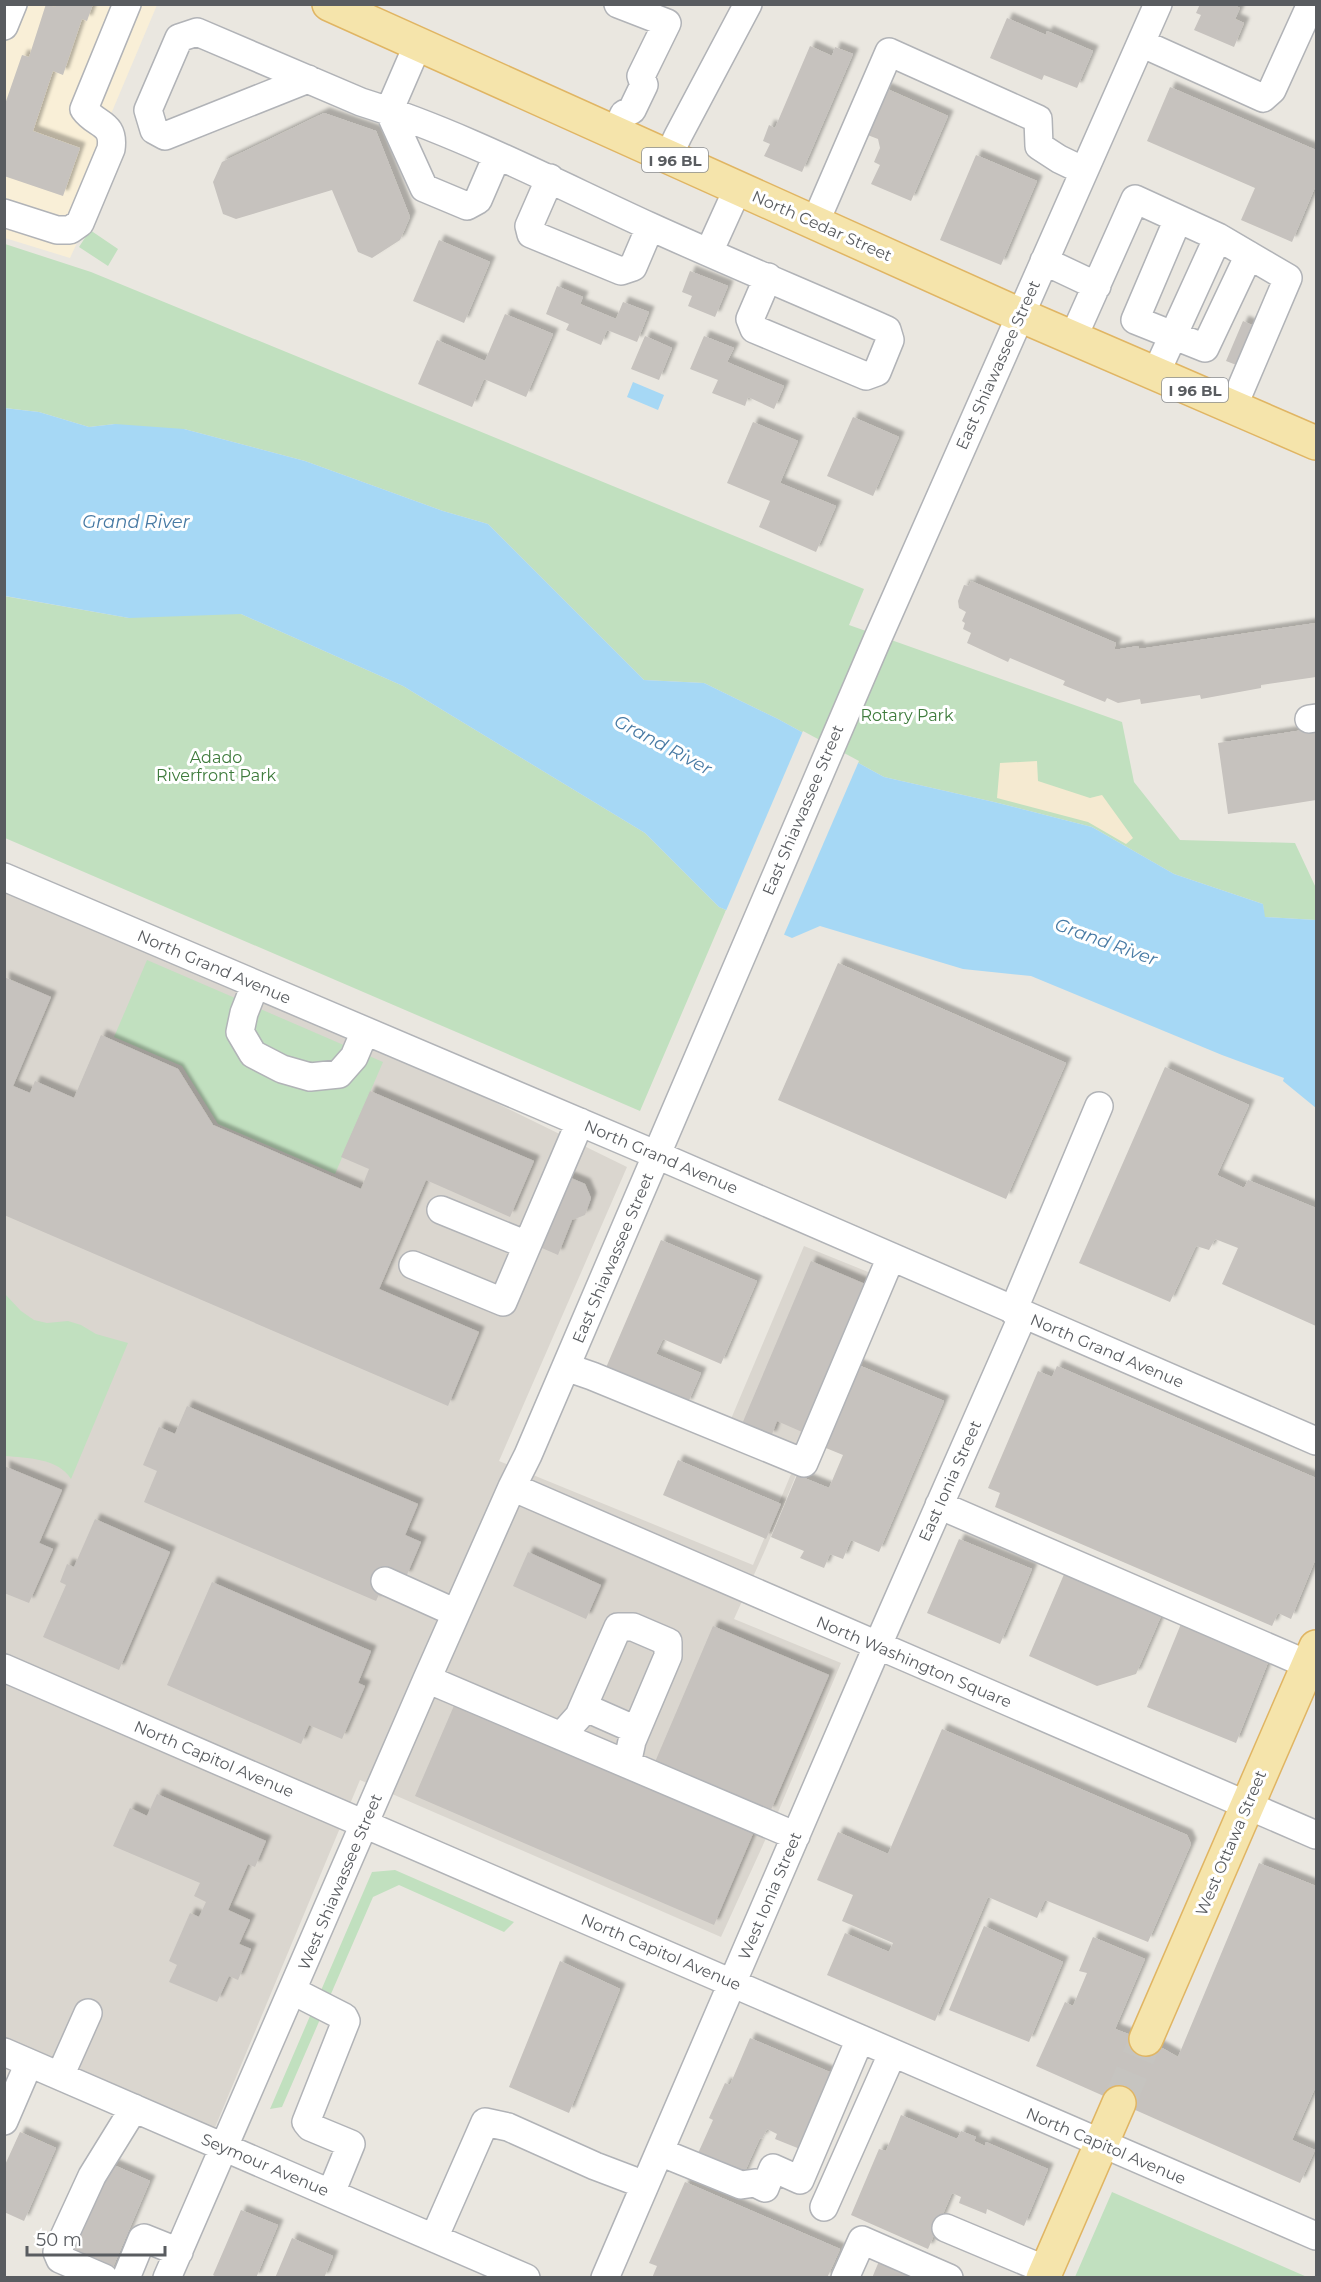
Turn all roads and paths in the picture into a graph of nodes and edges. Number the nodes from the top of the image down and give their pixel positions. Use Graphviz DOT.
graph roads {
  1 [pos="13,4"];
  2 [pos="127,4"];
  3 [pos="329,4"];
  4 [pos="618,4"];
  5 [pos="748,4"];
  6 [pos="1158,4"];
  7 [pos="1311,4"];
  8 [pos="4,26"];
  9 [pos="1141,43"];
  10 [pos="418,44"];
  11 [pos="308,79"];
  12 [pos="389,111"];
  13 [pos="620,124"];
  14 [pos="497,156"];
  15 [pos="668,157"];
  16 [pos="1084,171"];
  17 [pos="550,178"];
  18 [pos="738,188"];
  19 [pos="4,213"];
  20 [pos="1178,219"];
  21 [pos="815,223"];
  22 [pos="650,226"];
  23 [pos="1218,237"];
  24 [pos="709,252"];
  25 [pos="1249,255"];
  26 [pos="1044,261"];
  27 [pos="768,277"];
  28 [pos="1097,286"];
  29 [pos="1020,315"];
  30 [pos="1173,337"];
  31 [pos="1073,338"];
  32 [pos="1156,373"];
  33 [pos="1233,406"];
  34 [pos="1317,442"];
  35 [pos="4,877"];
  36 [pos="255,985"];
  37 [pos="365,1031"];
  38 [pos="1099,1106"];
  39 [pos="580,1122"];
  40 [pos="657,1155"];
  41 [pos="441,1210"];
  42 [pos="527,1245"];
  43 [pos="891,1257"];
  44 [pos="413,1265"];
  45 [pos="1018,1313"];
  46 [pos="566,1367"];
  47 [pos="1317,1441"];
  48 [pos="512,1487"];
  49 [pos="939,1505"];
  50 [pos="385,1581"];
  51 [pos="456,1613"];
  52 [pos="877,1647"];
  53 [pos="1313,1656"];
  54 [pos="4,1668"];
  55 [pos="427,1679"];
  56 [pos="584,1707"];
  57 [pos="636,1730"];
  58 [pos="561,1736"];
  59 [pos="627,1764"];
  60 [pos="1247,1805"];
  61 [pos="366,1825"];
  62 [pos="1317,1835"];
  63 [pos="796,1836"];
  64 [pos="733,1982"];
  65 [pos="293,1991"];
  66 [pos="81,2010"];
  67 [pos="860,2039"];
  68 [pos="1146,2039"];
  69 [pos="892,2054"];
  70 [pos="35,2066"];
  71 [pos="1119,2103"];
  72 [pos="134,2108"];
  73 [pos="4,2121"];
  74 [pos="1101,2143"];
  75 [pos="224,2147"];
  76 [pos="660,2152"];
  77 [pos="645,2184"];
  78 [pos="331,2193"];
  79 [pos="824,2207"];
  80 [pos="946,2228"];
  81 [pos="1317,2236"];
  82 [pos="434,2238"];
  83 [pos="178,2268"];
  84 [pos="1045,2274"];
  85 [pos="104,2277"];
  86 [pos="126,2277"];
  87 [pos="526,2277"];
  88 [pos="605,2277"];
  89 [pos="845,2277"];
  90 [pos="949,2277"];
  1 -- 8 [label="street"];
  2 -- 19 [label="street"];
  3 -- 10 [label="main road, North Cedar Street / I 96 BL"];
  4 -- 13 [label="street"];
  5 -- 15 [label="street"];
  6 -- 9 [label="street, East Shiawassee Street"];
  7 -- 9 [label="street"];
  9 -- 16 [label="street, East Shiawassee Street"];
  10 -- 12 [label="street"];
  10 -- 13 [label="main road, North Cedar Street / I 96 BL"];
  11 -- 11 [label="street"];
  11 -- 12 [label="street"];
  12 -- 14 [label="street"];
  12 -- 14 [label="street"];
  13 -- 15 [label="main road, North Cedar Street / I 96 BL"];
  14 -- 17 [label="street"];
  15 -- 18 [label="main road, North Cedar Street / I 96 BL"];
  16 -- 21 [label="street"];
  16 -- 26 [label="street, East Shiawassee Street"];
  17 -- 22 [label="street"];
  17 -- 22 [label="street"];
  18 -- 21 [label="main road, North Cedar Street / I 96 BL"];
  18 -- 24 [label="street"];
  20 -- 23 [label="street"];
  20 -- 28 [label="street"];
  20 -- 30 [label="street"];
  21 -- 29 [label="main road, North Cedar Street / I 96 BL"];
  22 -- 24 [label="street"];
  23 -- 25 [label="street"];
  23 -- 30 [label="street"];
  24 -- 27 [label="street"];
  25 -- 30 [label="street"];
  25 -- 33 [label="street"];
  26 -- 28 [label="street"];
  26 -- 29 [label="street, East Shiawassee Street"];
  27 -- 27 [label="street"];
  28 -- 31 [label="street"];
  29 -- 31 [label="main road, North Cedar Street / I 96 BL"];
  29 -- 40 [label="street, East Shiawassee Street"];
  30 -- 32 [label="street"];
  31 -- 32 [label="main road, North Cedar Street / I 96 BL"];
  32 -- 33 [label="main road, North Cedar Street / I 96 BL"];
  33 -- 34 [label="main road, North Cedar Street / I 96 BL"];
  35 -- 36 [label="street, North Grand Avenue"];
  36 -- 37 [label="street, North Grand Avenue"];
  36 -- 37 [label="street"];
  37 -- 39 [label="street, North Grand Avenue"];
  38 -- 45 [label="street, East Ionia Street"];
  39 -- 40 [label="street, North Grand Avenue"];
  39 -- 42 [label="street"];
  40 -- 43 [label="street, North Grand Avenue"];
  40 -- 46 [label="street, East Shiawassee Street"];
  41 -- 42 [label="street"];
  42 -- 44 [label="street"];
  43 -- 45 [label="street, North Grand Avenue"];
  43 -- 46 [label="street"];
  45 -- 47 [label="street, North Grand Avenue"];
  45 -- 49 [label="street, East Ionia Street"];
  46 -- 48 [label="street, East Shiawassee Street"];
  48 -- 51 [label="street, West Shiawassee Street"];
  48 -- 52 [label="street, North Washington Square"];
  49 -- 52 [label="street, East Ionia Street"];
  49 -- 53 [label="street"];
  50 -- 51 [label="street"];
  51 -- 55 [label="street, West Shiawassee Street"];
  52 -- 60 [label="street, North Washington Square"];
  52 -- 63 [label="street, West Ionia Street"];
  53 -- 60 [label="main road, West Ottawa Street"];
  54 -- 61 [label="street, North Capitol Avenue"];
  55 -- 58 [label="street"];
  55 -- 61 [label="street, West Shiawassee Street"];
  56 -- 57 [label="street"];
  56 -- 57 [label="street"];
  56 -- 58 [label="street"];
  57 -- 59 [label="street"];
  58 -- 59 [label="street"];
  59 -- 63 [label="street"];
  60 -- 62 [label="street, North Washington Square"];
  60 -- 68 [label="main road, West Ottawa Street"];
  61 -- 64 [label="street, North Capitol Avenue"];
  61 -- 65 [label="street, West Shiawassee Street"];
  63 -- 64 [label="street, West Ionia Street"];
  64 -- 67 [label="street, North Capitol Avenue"];
  64 -- 76 [label="street, West Ionia Street"];
  65 -- 75 [label="street, West Shiawassee Street"];
  65 -- 78 [label="street"];
  66 -- 70 [label="street"];
  67 -- 69 [label="street, North Capitol Avenue"];
  67 -- 76 [label="street"];
  69 -- 74 [label="street, North Capitol Avenue"];
  69 -- 79 [label="street"];
  70 -- 72 [label="street, Seymour Avenue"];
  70 -- 73 [label="street"];
  71 -- 74 [label="main road"];
  72 -- 75 [label="street, Seymour Avenue"];
  72 -- 85 [label="street"];
  74 -- 81 [label="street, North Capitol Avenue"];
  74 -- 84 [label="main road"];
  75 -- 78 [label="street, Seymour Avenue"];
  75 -- 83 [label="street, West Shiawassee Street"];
  76 -- 77 [label="street, West Ionia Street"];
  77 -- 82 [label="street"];
  77 -- 88 [label="street, West Ionia Street"];
  78 -- 82 [label="street, Seymour Avenue"];
  80 -- 84 [label="street"];
  82 -- 87 [label="street, Seymour Avenue"];
  83 -- 86 [label="street"];
  89 -- 90 [label="street"];
}
